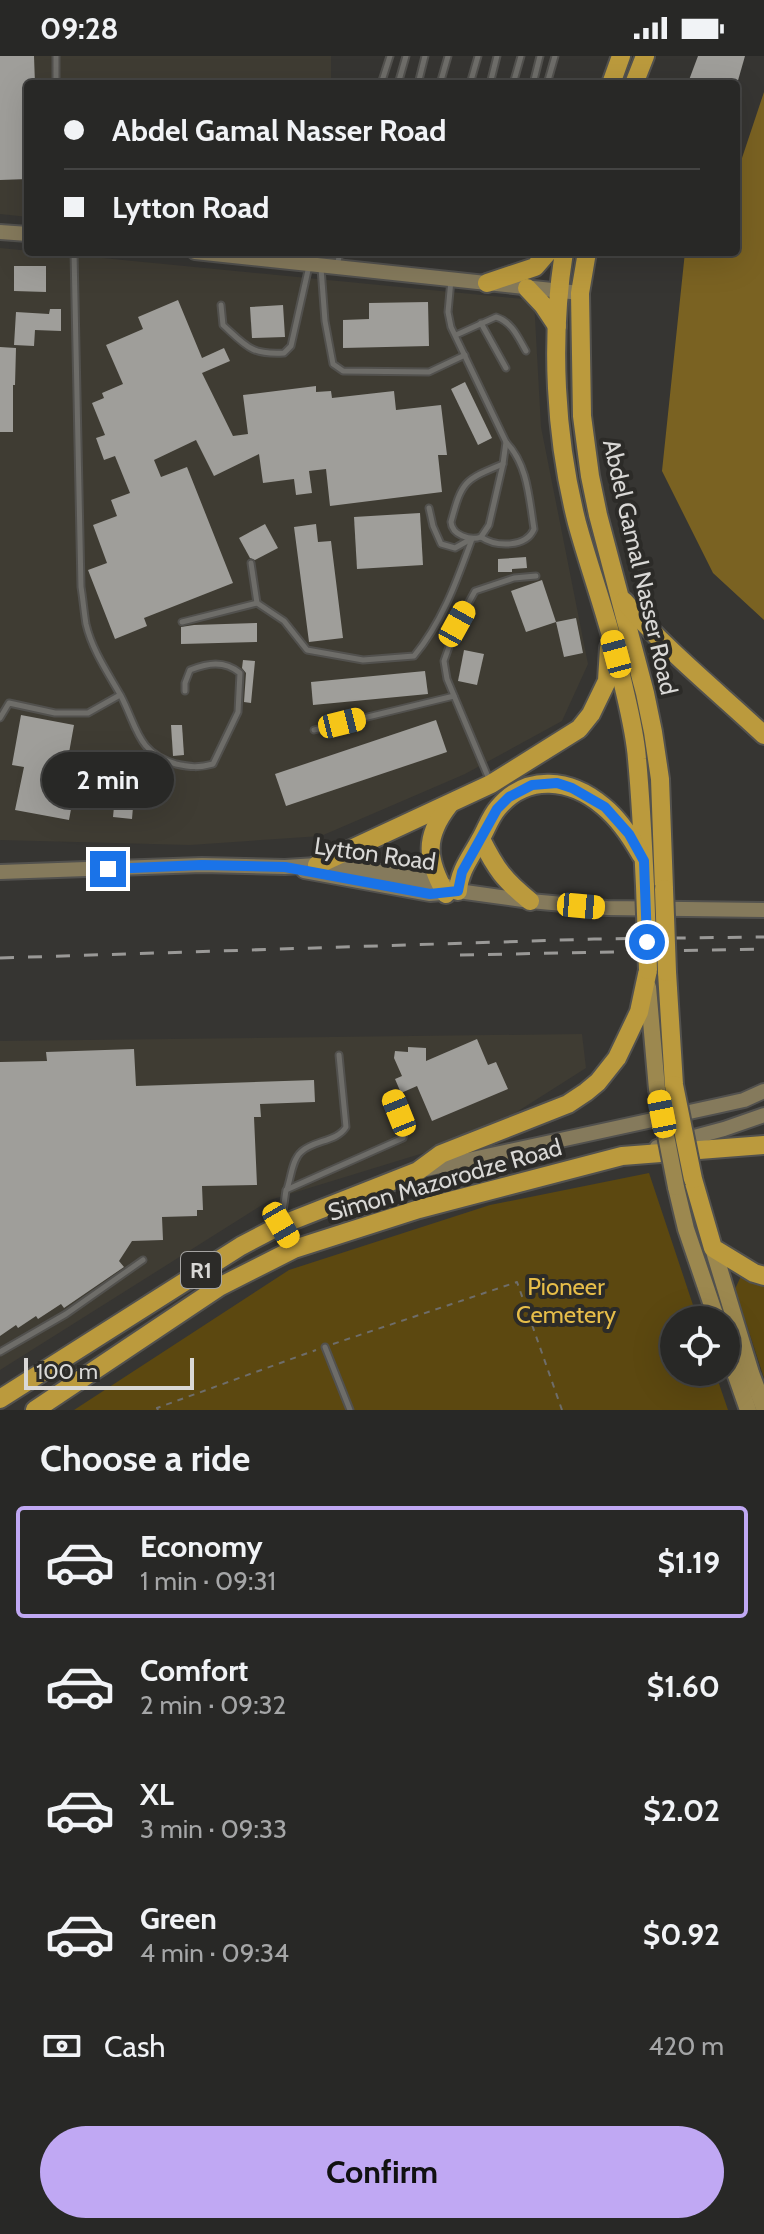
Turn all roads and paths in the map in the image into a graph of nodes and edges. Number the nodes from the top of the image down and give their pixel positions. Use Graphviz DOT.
graph roads {
  1 [pos="56,56"];
  2 [pos="390,56"];
  3 [pos="406,56"];
  4 [pos="425,56"];
  5 [pos="448,56"];
  6 [pos="478,56"];
  7 [pos="497,56"];
  8 [pos="521,56"];
  9 [pos="540,56"];
  10 [pos="555,56"];
  11 [pos="621,56"];
  12 [pos="645,56"];
  13 [pos="56,80"];
  14 [pos="382,80"];
  15 [pos="399,80"];
  16 [pos="419,80"];
  17 [pos="441,80"];
  18 [pos="471,80"];
  19 [pos="491,80"];
  20 [pos="514,80"];
  21 [pos="534,80"];
  22 [pos="548,80"];
  23 [pos="612,80"];
  24 [pos="636,80"];
  25 [pos="0,232"];
  26 [pos="24,234"];
  27 [pos="74,256"];
  28 [pos="231,256"];
  29 [pos="335,256"];
  30 [pos="545,256"];
  31 [pos="563,256"];
  32 [pos="586,256"];
  33 [pos="322,266"];
  34 [pos="452,279"];
  35 [pos="487,283"];
  36 [pos="527,288"];
  37 [pos="558,292"];
  38 [pos="580,293"];
  39 [pos="221,305"];
  40 [pos="481,323"];
  41 [pos="557,326"];
  42 [pos="456,335"];
  43 [pos="526,351"];
  44 [pos="465,355"];
  45 [pos="506,368"];
  46 [pos="506,442"];
  47 [pos="503,464"];
  48 [pos="429,508"];
  49 [pos="481,537"];
  50 [pos="472,539"];
  51 [pos="251,563"];
  52 [pos="536,576"];
  53 [pos="620,596"];
  54 [pos="257,603"];
  55 [pos="182,622"];
  56 [pos="611,634"];
  57 [pos="185,691"];
  58 [pos="120,695"];
  59 [pos="454,696"];
  60 [pos="9,703"];
  61 [pos="0,704"];
  62 [pos="0,718"];
  63 [pos="314,730"];
  64 [pos="764,735"];
  65 [pos="491,784"];
  66 [pos="449,805"];
  67 [pos="481,839"];
  68 [pos="644,861"];
  69 [pos="317,865"];
  70 [pos="285,867"];
  71 [pos="0,872"];
  72 [pos="654,887"];
  73 [pos="448,889"];
  74 [pos="530,901"];
  75 [pos="764,910"];
  76 [pos="648,974"];
  77 [pos="339,1055"];
  78 [pos="666,1087"];
  79 [pos="764,1091"];
  80 [pos="393,1097"];
  81 [pos="764,1115"];
  82 [pos="764,1145"];
  83 [pos="622,1156"];
  84 [pos="418,1171"];
  85 [pos="684,1183"];
  86 [pos="286,1190"];
  87 [pos="281,1225"];
  88 [pos="713,1248"];
  89 [pos="294,1249"];
  90 [pos="143,1260"];
  91 [pos="764,1276"];
  92 [pos="712,1306"];
  93 [pos="325,1347"];
  94 [pos="0,1352"];
  95 [pos="740,1386"];
  96 [pos="0,1399"];
  97 [pos="764,1408"];
  98 [pos="35,1410"];
  99 [pos="158,1410"];
  100 [pos="350,1410"];
  101 [pos="562,1410"];
  102 [pos="748,1410"];
  1 -- 13 [label="lane"];
  2 -- 14 [label="lane"];
  3 -- 15 [label="lane"];
  4 -- 16 [label="lane"];
  5 -- 17 [label="lane"];
  6 -- 18 [label="lane"];
  7 -- 19 [label="lane"];
  8 -- 20 [label="lane"];
  9 -- 21 [label="lane"];
  10 -- 22 [label="lane"];
  11 -- 23 [label="highway"];
  12 -- 24 [label="highway"];
  25 -- 26 [label="main road"];
  27 -- 58 [label="lane"];
  28 -- 33 [label="main road"];
  29 -- 33 [label="lane"];
  30 -- 35 [label="highway"];
  31 -- 37 [label="highway, Abdel Gamal Nasser Road"];
  32 -- 38 [label="highway, Abdel Gamal Nasser Road"];
  33 -- 34 [label="main road"];
  33 -- 39 [label="lane"];
  33 -- 44 [label="lane"];
  34 -- 35 [label="main road"];
  34 -- 42 [label="lane"];
  35 -- 36 [label="main road"];
  36 -- 37 [label="main road"];
  36 -- 41 [label="highway"];
  37 -- 38 [label="main road"];
  37 -- 41 [label="highway, Abdel Gamal Nasser Road"];
  38 -- 53 [label="highway, Abdel Gamal Nasser Road"];
  40 -- 42 [label="lane"];
  40 -- 43 [label="lane"];
  40 -- 45 [label="lane"];
  41 -- 56 [label="highway, Abdel Gamal Nasser Road"];
  42 -- 44 [label="lane"];
  44 -- 46 [label="lane"];
  46 -- 47 [label="lane"];
  46 -- 49 [label="lane"];
  47 -- 49 [label="lane"];
  47 -- 50 [label="lane"];
  48 -- 50 [label="lane"];
  49 -- 50 [label="lane"];
  50 -- 54 [label="lane"];
  51 -- 54 [label="lane"];
  52 -- 59 [label="lane"];
  53 -- 64 [label="highway"];
  53 -- 72 [label="highway, Abdel Gamal Nasser Road"];
  54 -- 55 [label="lane"];
  56 -- 65 [label="highway"];
  56 -- 68 [label="highway, Abdel Gamal Nasser Road"];
  57 -- 58 [label="lane"];
  58 -- 60 [label="lane"];
  59 -- 63 [label="lane"];
  59 -- 65 [label="lane"];
  60 -- 61 [label="lane"];
  60 -- 62 [label="lane"];
  65 -- 66 [label="highway"];
  66 -- 69 [label="highway"];
  66 -- 73 [label="highway"];
  67 -- 68 [label="highway"];
  67 -- 73 [label="highway"];
  67 -- 74 [label="highway"];
  68 -- 72 [label="highway, Abdel Gamal Nasser Road"];
  69 -- 70 [label="main road, Lytton Road"];
  69 -- 73 [label="main road, Lytton Road"];
  70 -- 71 [label="main road, Lytton Road"];
  70 -- 73 [label="main road, Lytton Road"];
  72 -- 76 [label="highway, Abdel Gamal Nasser Road, bridge"];
  72 -- 78 [label="highway, Abdel Gamal Nasser Road, bridge"];
  73 -- 74 [label="main road, Lytton Road"];
  74 -- 75 [label="main road, Lytton Road"];
  76 -- 78 [label="main road, Abdel Gamal Nasser Road"];
  76 -- 84 [label="highway"];
  77 -- 86 [label="lane"];
  78 -- 85 [label="highway, Abdel Gamal Nasser Road, bridge"];
  79 -- 84 [label="main road, Simon Mazorodze Road / R1"];
  80 -- 86 [label="lane"];
  81 -- 83 [label="main road, Simon Mazorodze Road / R1"];
  82 -- 83 [label="highway"];
  83 -- 89 [label="highway, Simon Mazorodze Road / R1"];
  84 -- 87 [label="highway, Simon Mazorodze Road / R1"];
  85 -- 88 [label="highway, Abdel Gamal Nasser Road"];
  85 -- 92 [label="main road, Abdel Gamal Nasser Road"];
  86 -- 87 [label="lane"];
  87 -- 89 [label="lane"];
  87 -- 96 [label="highway, Simon Mazorodze Road / R1"];
  88 -- 91 [label="highway"];
  88 -- 97 [label="main road, Abdel Gamal Nasser Road"];
  89 -- 98 [label="highway, Simon Mazorodze Road / R1"];
  90 -- 94 [label="lane"];
  93 -- 99 [label="path"];
  93 -- 100 [label="lane"];
  93 -- 101 [label="path"];
  95 -- 102 [label="main road"];
}
